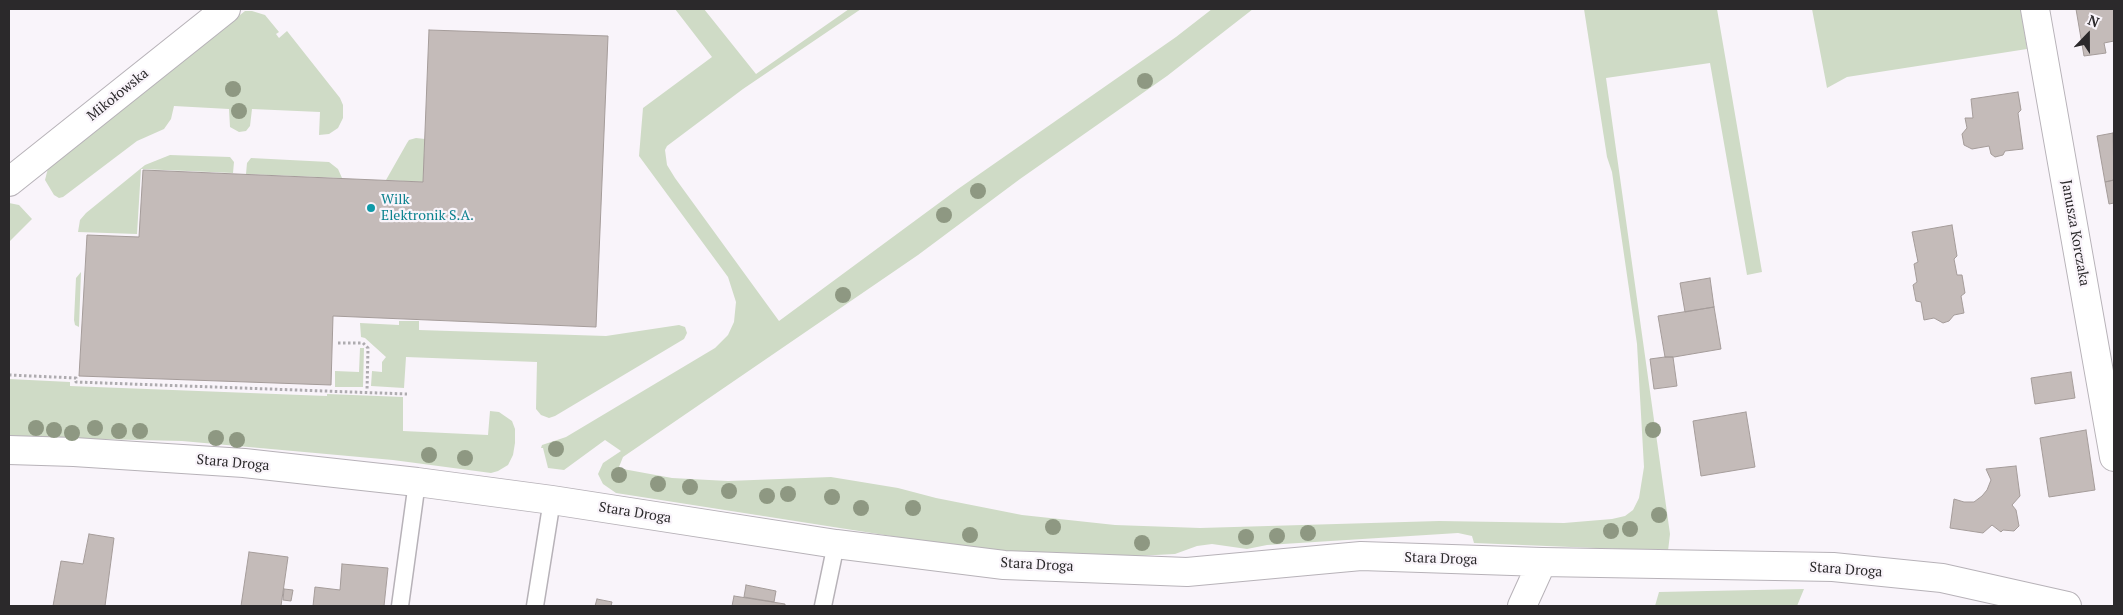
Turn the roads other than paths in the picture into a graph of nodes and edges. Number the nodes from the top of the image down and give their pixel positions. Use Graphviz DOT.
graph roads {
  1 [pos="226,9"];
  2 [pos="2035,9"];
  3 [pos="9,182"];
  4 [pos="9,450"];
  5 [pos="2114,457"];
  6 [pos="417,482"];
  7 [pos="552,500"];
  8 [pos="836,544"];
  9 [pos="1542,562"];
  10 [pos="400,606"];
  11 [pos="535,606"];
  12 [pos="823,606"];
  13 [pos="1522,606"];
  14 [pos="2067,606"];
  1 -- 3 [label="street, Mikołowska"];
  2 -- 5 [label="street, Janusza Korczaka"];
  4 -- 6 [label="street, Stara Droga"];
  6 -- 7 [label="street, Stara Droga"];
  6 -- 10 [label="lane"];
  7 -- 8 [label="street, Stara Droga"];
  7 -- 11 [label="lane"];
  8 -- 9 [label="street, Stara Droga"];
  8 -- 12 [label="lane"];
  9 -- 13 [label="street"];
  9 -- 14 [label="street, Stara Droga"];
}
